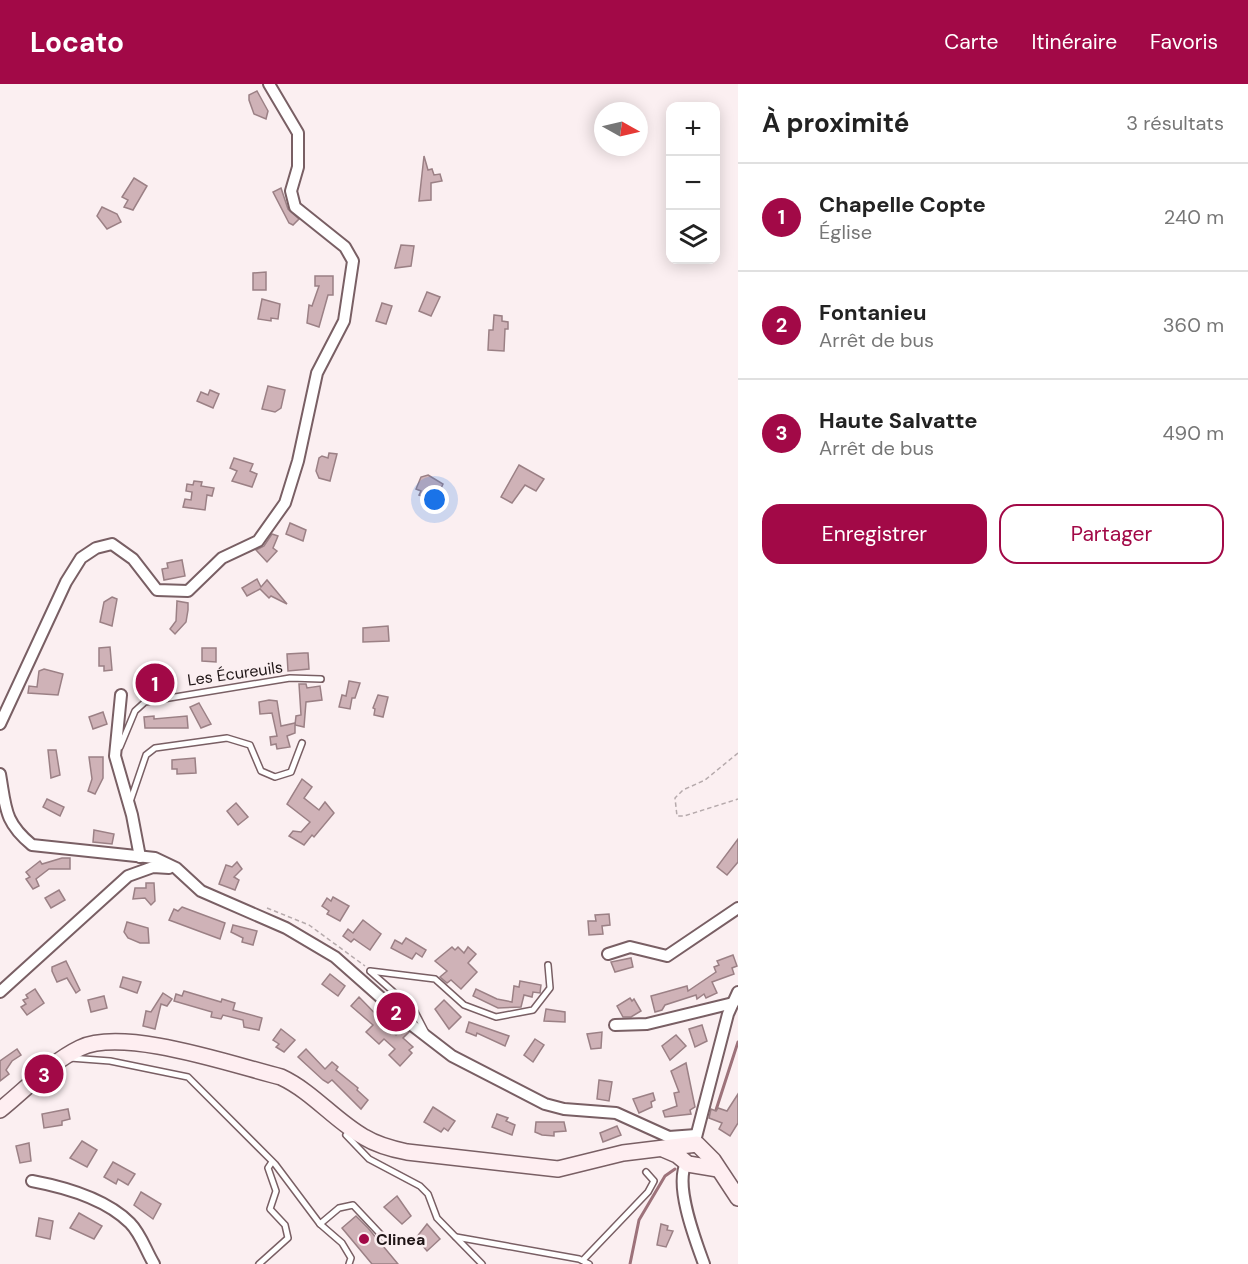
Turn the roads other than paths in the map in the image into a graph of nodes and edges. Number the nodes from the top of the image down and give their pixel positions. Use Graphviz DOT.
graph roads {
  1 [pos="269,84"];
  2 [pos="321,679"];
  3 [pos="121,695"];
  4 [pos="0,724"];
  5 [pos="302,743"];
  6 [pos="115,756"];
  7 [pos="0,774"];
  8 [pos="129,805"];
  9 [pos="140,857"];
  10 [pos="176,868"];
  11 [pos="738,908"];
  12 [pos="608,954"];
  13 [pos="548,965"];
  14 [pos="0,992"];
  15 [pos="738,992"];
  16 [pos="733,1003"];
  17 [pos="615,1025"];
  18 [pos="428,1038"];
  19 [pos="65,1057"];
  20 [pos="0,1110"];
  21 [pos="346,1135"];
  22 [pos="693,1152"];
  23 [pos="272,1161"];
  24 [pos="646,1172"];
  25 [pos="32,1180"];
  26 [pos="738,1198"];
  27 [pos="320,1224"];
  28 [pos="456,1237"];
  29 [pos="385,1239"];
  30 [pos="583,1260"];
  31 [pos="153,1264"];
  32 [pos="259,1264"];
  33 [pos="349,1264"];
  34 [pos="483,1264"];
  35 [pos="589,1264"];
  36 [pos="704,1264"];
  1 -- 4 [label="street"];
  2 -- 6 [label="lane, Les Écureuils"];
  3 -- 6 [label="street"];
  5 -- 8 [label="lane"];
  6 -- 8 [label="street"];
  7 -- 9 [label="street"];
  8 -- 9 [label="street"];
  9 -- 10 [label="street"];
  10 -- 14 [label="street"];
  10 -- 18 [label="street"];
  11 -- 12 [label="street"];
  13 -- 18 [label="lane"];
  15 -- 16 [label="street"];
  16 -- 17 [label="street"];
  16 -- 22 [label="street"];
  18 -- 22 [label="street"];
  19 -- 20 [label="street"];
  19 -- 22 [label="street"];
  19 -- 23 [label="lane"];
  21 -- 28 [label="lane"];
  22 -- 26 [label="street"];
  22 -- 36 [label="street"];
  23 -- 27 [label="lane"];
  23 -- 32 [label="lane"];
  24 -- 30 [label="lane"];
  25 -- 31 [label="street"];
  27 -- 29 [label="lane"];
  27 -- 33 [label="lane"];
  28 -- 30 [label="lane"];
  28 -- 34 [label="lane"];
  30 -- 35 [label="lane"];
}
